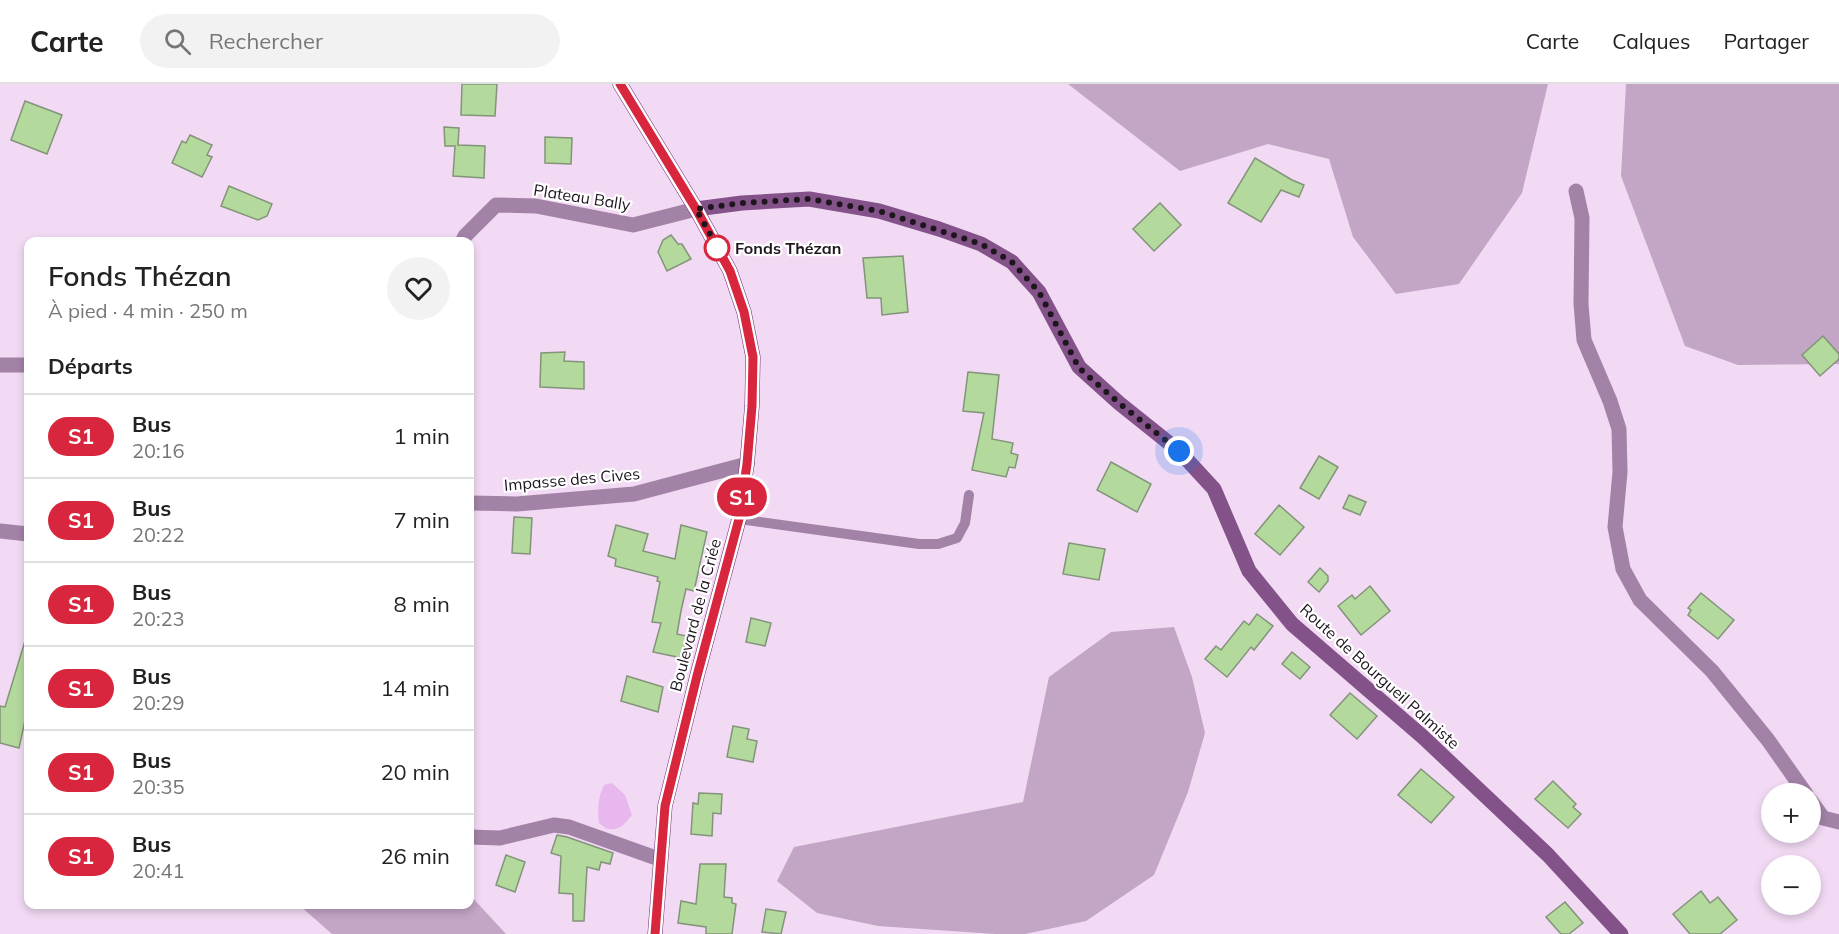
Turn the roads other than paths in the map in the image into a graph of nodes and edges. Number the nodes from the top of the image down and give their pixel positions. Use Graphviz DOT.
graph roads {
  1 [pos="620,84"];
  2 [pos="1576,191"];
  3 [pos="696,209"];
  4 [pos="464,237"];
  5 [pos="0,365"];
  6 [pos="24,365"];
  7 [pos="747,464"];
  8 [pos="969,495"];
  9 [pos="474,503"];
  10 [pos="739,519"];
  11 [pos="0,531"];
  12 [pos="24,534"];
  13 [pos="1798,783"];
  14 [pos="1821,815"];
  15 [pos="1839,822"];
  16 [pos="474,837"];
  17 [pos="660,859"];
  18 [pos="655,934"];
  19 [pos="1621,934"];
  1 -- 3 [label="main road, Boulevard de la Criée"];
  2 -- 13 [label="street"];
  3 -- 4 [label="street, Plateau Bally"];
  3 -- 7 [label="main road, Boulevard de la Criée"];
  3 -- 19 [label="street, Route de Bourgueil Palmiste"];
  5 -- 6 [label="street"];
  7 -- 9 [label="street, Impasse des Cives"];
  7 -- 10 [label="main road, Boulevard de la Criée"];
  8 -- 10 [label="lane"];
  10 -- 17 [label="main road, Boulevard de la Criée"];
  11 -- 12 [label="street"];
  14 -- 15 [label="street"];
  16 -- 17 [label="street"];
  17 -- 18 [label="main road, Boulevard de la Criée"];
}
